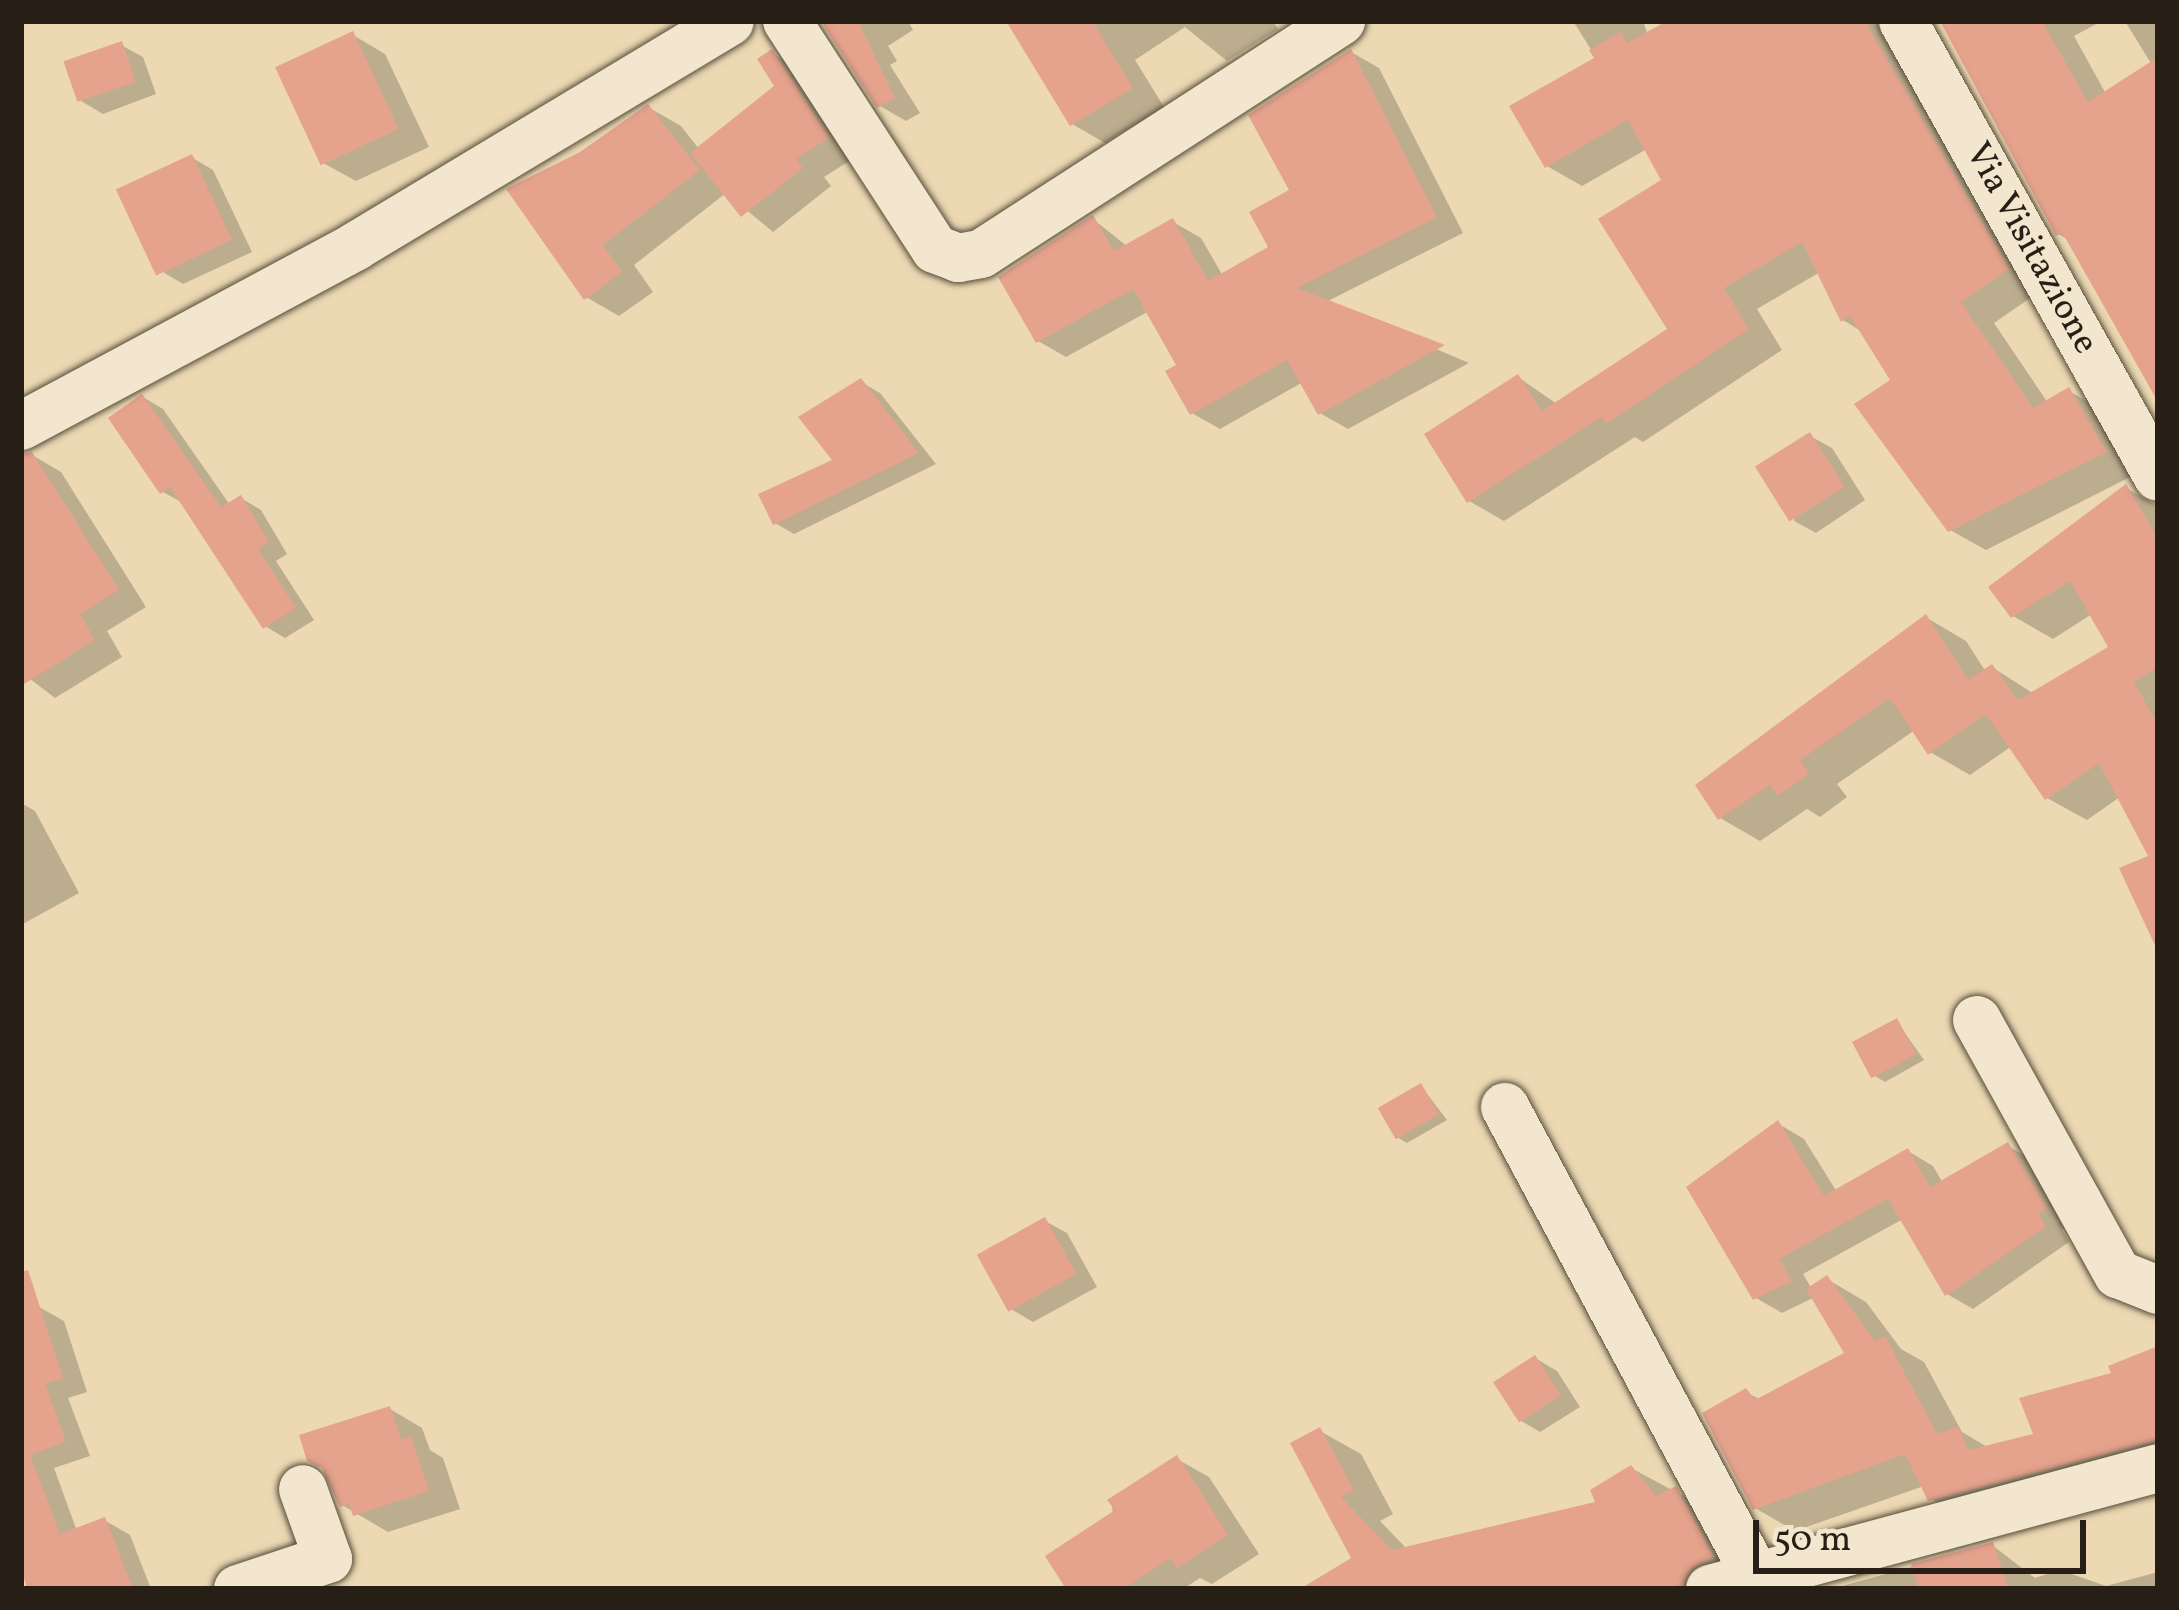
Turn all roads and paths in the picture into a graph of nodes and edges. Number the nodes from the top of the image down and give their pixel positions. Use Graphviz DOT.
graph roads {
  1 [pos="730,21"];
  2 [pos="787,21"];
  3 [pos="1341,21"];
  4 [pos="1903,21"];
  5 [pos="21,426"];
  6 [pos="2158,477"];
  7 [pos="1977,1020"];
  8 [pos="1505,1107"];
  9 [pos="2158,1290"];
  10 [pos="2158,1468"];
  11 [pos="303,1489"];
  12 [pos="1733,1583"];
  13 [pos="238,1589"];
  1 -- 5 [label="street"];
  2 -- 3 [label="street"];
  4 -- 6 [label="street, Via Visitazione"];
  7 -- 9 [label="street"];
  8 -- 12 [label="street"];
  10 -- 12 [label="street"];
  11 -- 13 [label="street"];
}
